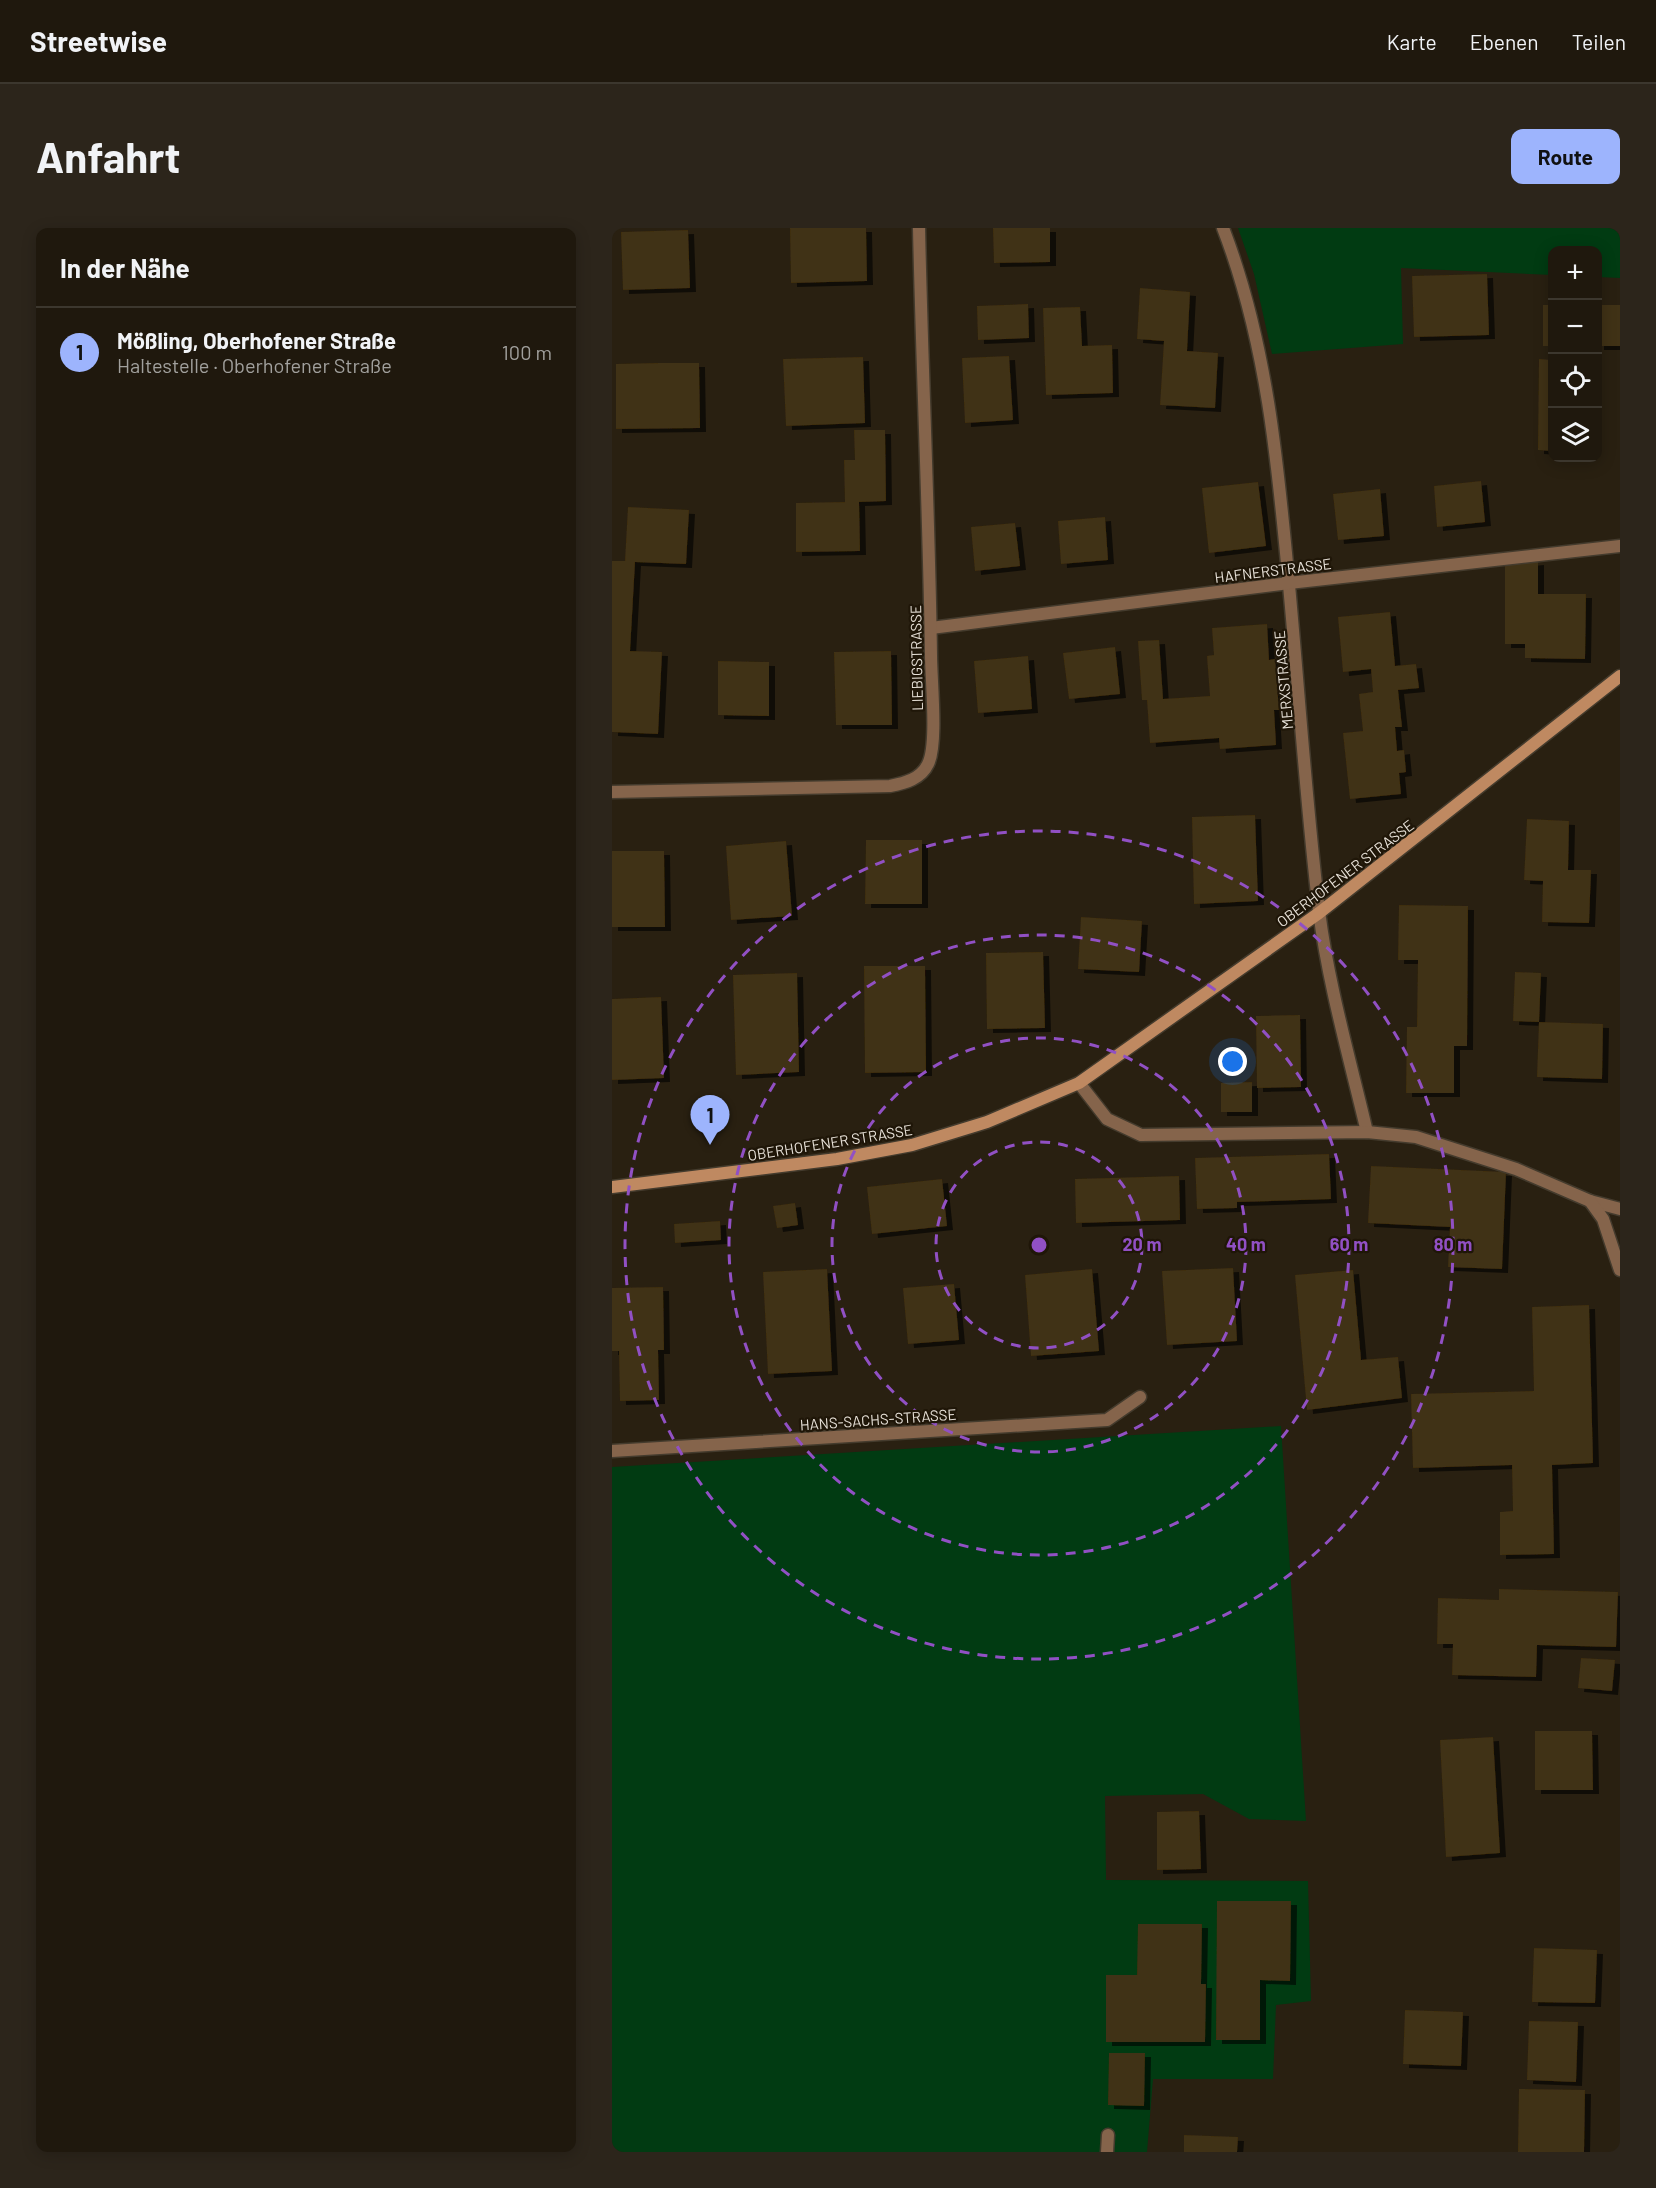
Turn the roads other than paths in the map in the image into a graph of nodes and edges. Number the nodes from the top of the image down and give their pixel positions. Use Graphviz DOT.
graph roads {
  1 [pos="919,228"];
  2 [pos="1223,228"];
  3 [pos="1620,546"];
  4 [pos="1289,583"];
  5 [pos="931,628"];
  6 [pos="1620,676"];
  7 [pos="612,792"];
  8 [pos="1319,913"];
  9 [pos="1080,1083"];
  10 [pos="1367,1132"];
  11 [pos="612,1187"];
  12 [pos="1590,1201"];
  13 [pos="1620,1209"];
  14 [pos="1620,1270"];
  15 [pos="1140,1397"];
  16 [pos="612,1451"];
  17 [pos="1108,2135"];
  18 [pos="1107,2152"];
  1 -- 5 [label="street, LIEBIGSTRASSE"];
  2 -- 4 [label="street, MERXSTRASSE"];
  3 -- 4 [label="street, HAFNERSTRASSE"];
  4 -- 5 [label="street, HAFNERSTRASSE"];
  4 -- 8 [label="street, MERXSTRASSE"];
  5 -- 7 [label="street, LIEBIGSTRASSE"];
  6 -- 8 [label="street, OBERHOFENER STRASSE"];
  8 -- 9 [label="street, OBERHOFENER STRASSE"];
  8 -- 10 [label="street, MERXSTRASSE"];
  9 -- 10 [label="street"];
  9 -- 11 [label="street, OBERHOFENER STRASSE"];
  10 -- 12 [label="street"];
  12 -- 13 [label="street"];
  12 -- 14 [label="street"];
  15 -- 16 [label="street, HANS-SACHS-STRASSE"];
  17 -- 18 [label="street"];
}
